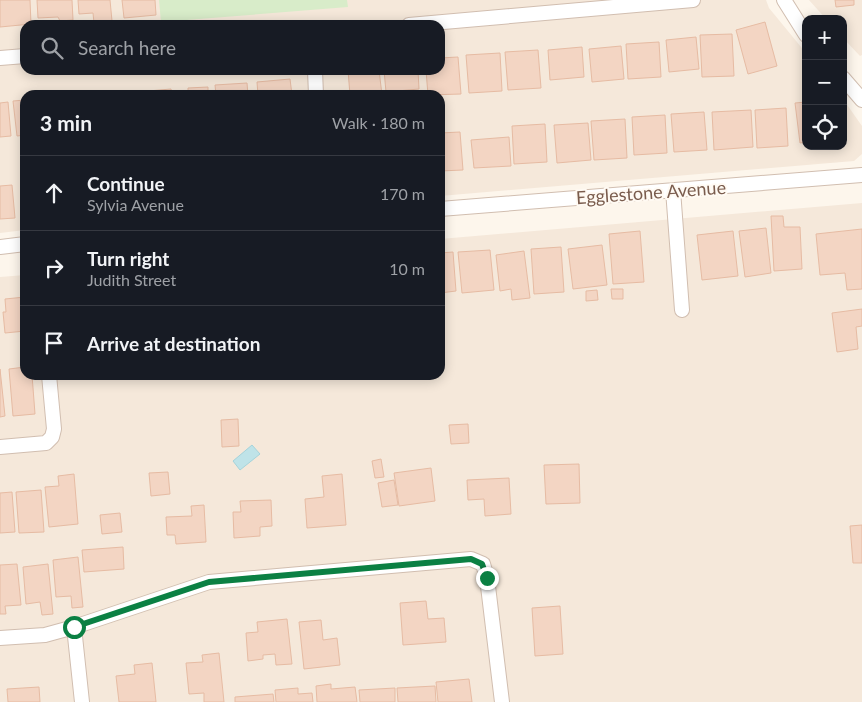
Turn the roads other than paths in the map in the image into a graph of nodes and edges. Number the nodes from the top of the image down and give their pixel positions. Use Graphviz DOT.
graph roads {
  1 [pos="692,0"];
  2 [pos="784,0"];
  3 [pos="445,22"];
  4 [pos="802,29"];
  5 [pos="20,56"];
  6 [pos="0,58"];
  7 [pos="314,75"];
  8 [pos="847,83"];
  9 [pos="316,90"];
  10 [pos="862,100"];
  11 [pos="862,175"];
  12 [pos="673,190"];
  13 [pos="445,209"];
  14 [pos="20,244"];
  15 [pos="0,246"];
  16 [pos="682,310"];
  17 [pos="49,380"];
  18 [pos="0,447"];
  19 [pos="74,627"];
  20 [pos="0,638"];
  21 [pos="82,702"];
  22 [pos="502,702"];
  1 -- 3 [label="street"];
  2 -- 4 [label="street"];
  5 -- 6 [label="street"];
  7 -- 9 [label="street"];
  8 -- 10 [label="street"];
  11 -- 12 [label="street, Egglestone Avenue"];
  12 -- 13 [label="street, Egglestone Avenue"];
  12 -- 16 [label="street"];
  14 -- 15 [label="street"];
  17 -- 18 [label="street"];
  19 -- 20 [label="street"];
  19 -- 21 [label="street"];
  19 -- 22 [label="street"];
}
